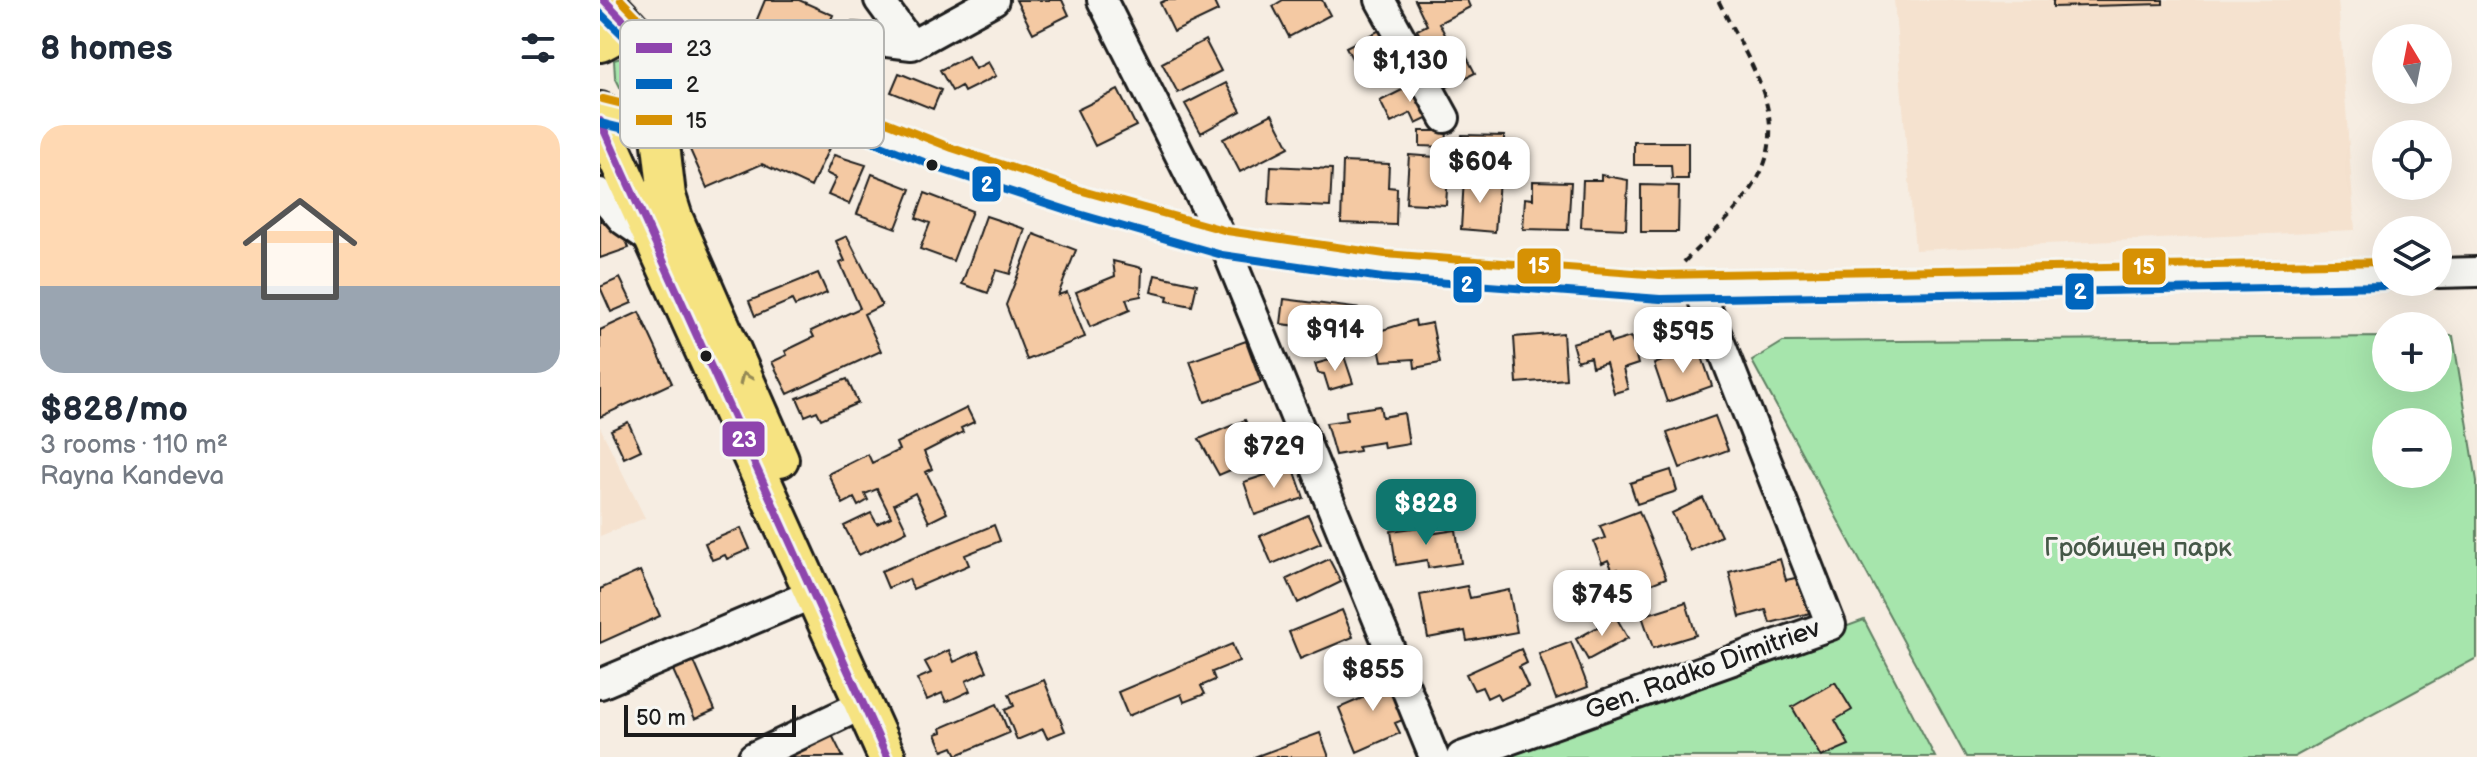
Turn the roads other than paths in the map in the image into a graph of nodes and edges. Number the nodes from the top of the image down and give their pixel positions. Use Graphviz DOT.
graph roads {
  1 [pos="604,0"];
  2 [pos="879,0"];
  3 [pos="994,0"];
  4 [pos="1102,0"];
  5 [pos="1380,0"];
  6 [pos="623,20"];
  7 [pos="620,35"];
  8 [pos="884,42"];
  9 [pos="600,43"];
  10 [pos="912,45"];
  11 [pos="600,111"];
  12 [pos="620,117"];
  13 [pos="1445,118"];
  14 [pos="600,121"];
  15 [pos="884,133"];
  16 [pos="663,148"];
  17 [pos="600,193"];
  18 [pos="652,240"];
  19 [pos="1224,243"];
  20 [pos="2477,272"];
  21 [pos="2452,273"];
  22 [pos="2372,274"];
  23 [pos="1698,287"];
  24 [pos="815,593"];
  25 [pos="600,684"];
  26 [pos="864,704"];
  27 [pos="753,757"];
  28 [pos="887,757"];
  29 [pos="912,757"];
  30 [pos="1434,757"];
  31 [pos="1461,757"];
  1 -- 6 [label="main road"];
  2 -- 10 [label="street"];
  3 -- 10 [label="street"];
  4 -- 19 [label="street"];
  5 -- 13 [label="street"];
  7 -- 9 [label="main road"];
  8 -- 10 [label="street"];
  11 -- 12 [label="main road"];
  14 -- 18 [label="main road"];
  15 -- 19 [label="street"];
  29 -- 16 [label="main road, one-way"];
  17 -- 18 [label="street"];
  18 -- 24 [label="main road"];
  19 -- 23 [label="street"];
  19 -- 30 [label="street"];
  20 -- 21 [label="street"];
  22 -- 23 [label="street"];
  23 -- 31 [label="street, Gen. Radko Dimitriev"];
  24 -- 25 [label="street"];
  24 -- 26 [label="main road"];
  26 -- 27 [label="street"];
  26 -- 28 [label="main road"];
}
